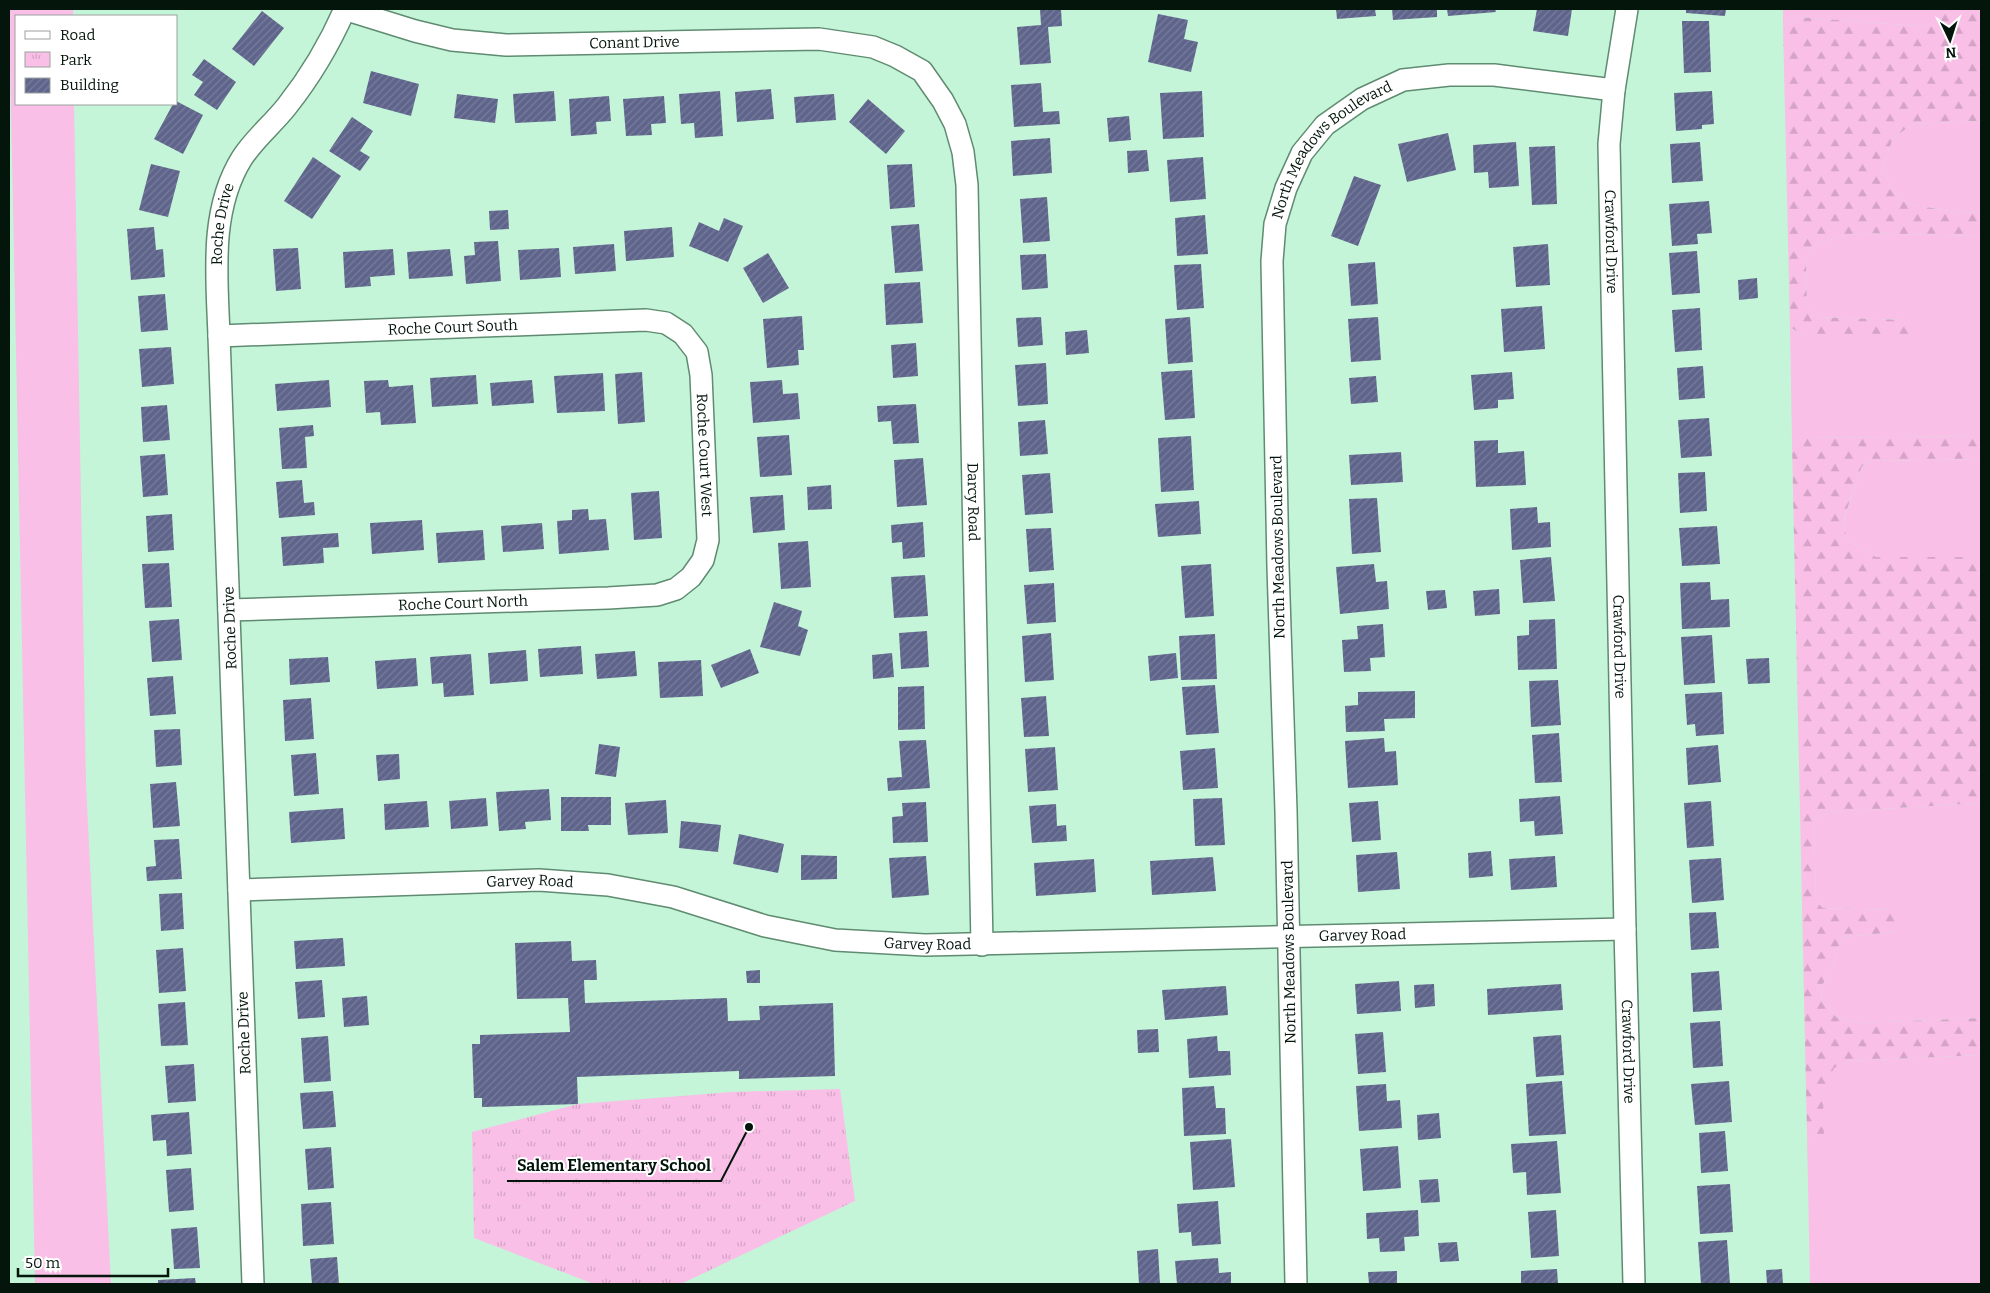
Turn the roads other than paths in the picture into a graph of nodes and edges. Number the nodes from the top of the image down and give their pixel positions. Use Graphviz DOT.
graph roads {
  1 [pos="344,9"];
  2 [pos="1628,9"];
  3 [pos="922,71"];
  4 [pos="1614,90"];
  5 [pos="683,334"];
  6 [pos="219,336"];
  7 [pos="691,577"];
  8 [pos="229,610"];
  9 [pos="239,890"];
  10 [pos="1625,929"];
  11 [pos="1288,936"];
  12 [pos="982,945"];
  13 [pos="253,1284"];
  14 [pos="1296,1284"];
  15 [pos="1634,1284"];
  1 -- 3 [label="street, Conant Drive"];
  1 -- 6 [label="street, Roche Drive"];
  2 -- 4 [label="street, Crawford Drive"];
  3 -- 12 [label="street, Darcy Road"];
  4 -- 10 [label="street, Crawford Drive"];
  4 -- 11 [label="street, North Meadows Boulevard"];
  5 -- 6 [label="street, Roche Court South"];
  5 -- 7 [label="street, Roche Court West"];
  6 -- 8 [label="street, Roche Drive"];
  7 -- 8 [label="street, Roche Court North"];
  8 -- 9 [label="street, Roche Drive"];
  9 -- 12 [label="street, Garvey Road"];
  9 -- 13 [label="street, Roche Drive"];
  10 -- 11 [label="street, Garvey Road"];
  10 -- 15 [label="street, Crawford Drive"];
  11 -- 12 [label="street, Garvey Road"];
  11 -- 14 [label="street, North Meadows Boulevard"];
}
